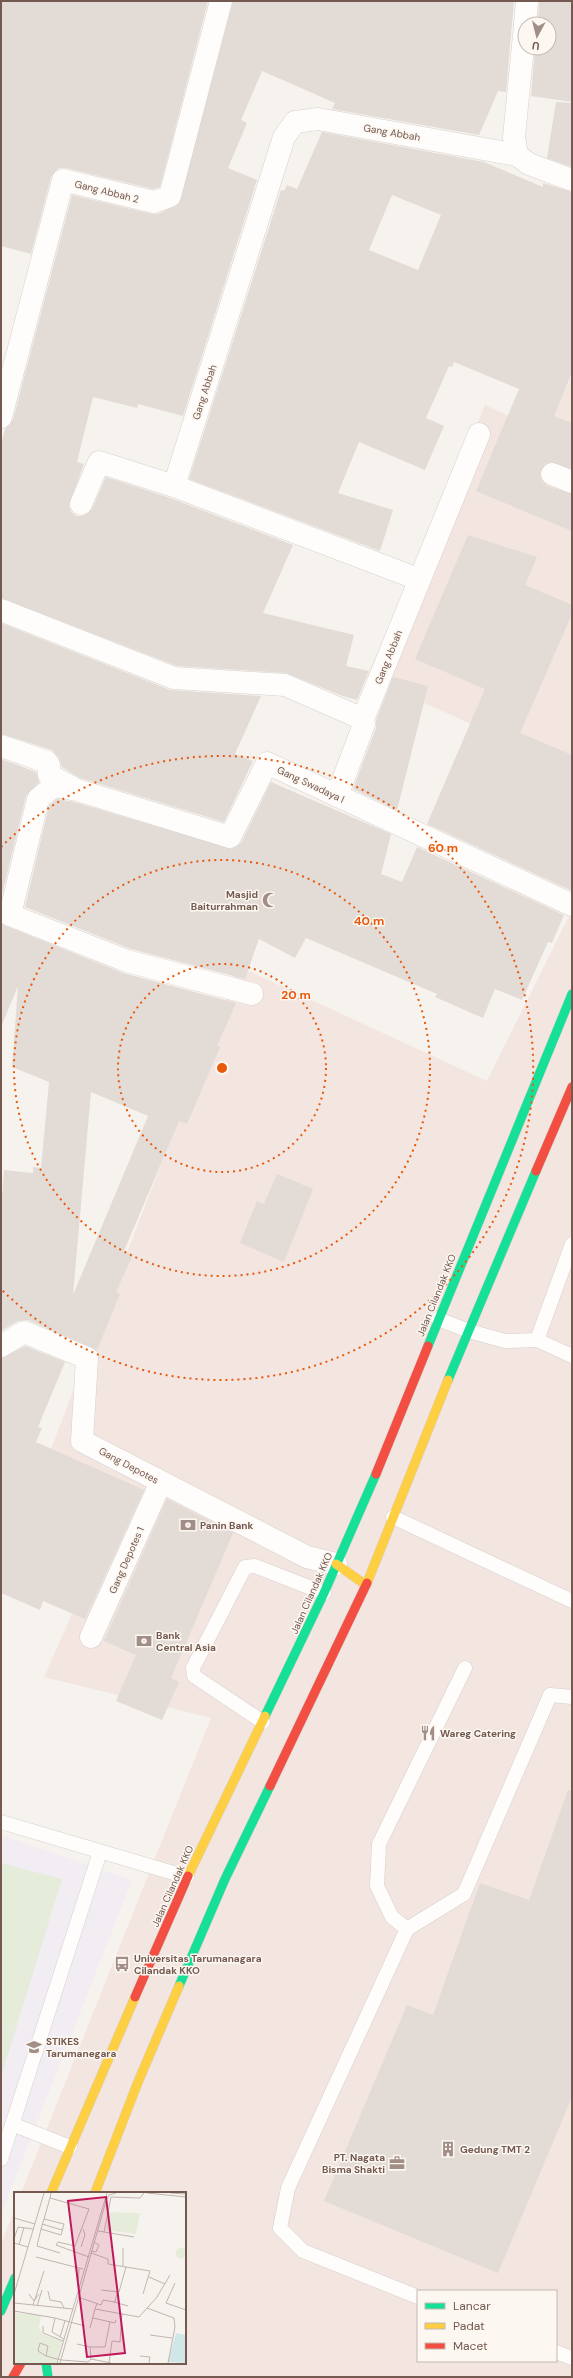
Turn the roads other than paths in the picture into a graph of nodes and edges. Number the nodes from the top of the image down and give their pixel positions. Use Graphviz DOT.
graph roads {
  1 [pos="221,1"];
  2 [pos="527,1"];
  3 [pos="526,16"];
  4 [pos="522,56"];
  5 [pos="517,155"];
  6 [pos="572,180"];
  7 [pos="1,417"];
  8 [pos="479,434"];
  9 [pos="552,474"];
  10 [pos="572,482"];
  11 [pos="174,486"];
  12 [pos="81,504"];
  13 [pos="418,579"];
  14 [pos="1,610"];
  15 [pos="363,719"];
  16 [pos="1,746"];
  17 [pos="76,790"];
  18 [pos="337,796"];
  19 [pos="572,905"];
  20 [pos="6,918"];
  21 [pos="252,994"];
  22 [pos="572,994"];
  23 [pos="572,1087"];
  24 [pos="572,1244"];
  25 [pos="438,1319"];
  26 [pos="469,1331"];
  27 [pos="537,1340"];
  28 [pos="1,1346"];
  29 [pos="572,1356"];
  30 [pos="161,1482"];
  31 [pos="390,1515"];
  32 [pos="336,1564"];
  33 [pos="366,1585"];
  34 [pos="324,1594"];
  35 [pos="572,1601"];
  36 [pos="91,1637"];
  37 [pos="465,1668"];
  38 [pos="572,1697"];
  39 [pos="262,1722"];
  40 [pos="1,1822"];
  41 [pos="100,1852"];
  42 [pos="187,1878"];
  43 [pos="407,1929"];
  44 [pos="12,2124"];
  45 [pos="70,2147"];
  46 [pos="1,2159"];
  47 [pos="51,2192"];
  48 [pos="95,2192"];
  49 [pos="14,2280"];
  50 [pos="417,2297"];
  51 [pos="1,2312"];
  52 [pos="557,2352"];
  53 [pos="572,2358"];
  54 [pos="20,2364"];
  55 [pos="46,2364"];
  56 [pos="13,2377"];
  57 [pos="48,2377"];
  1 -- 7 [label="street, Gang Abbah 2"];
  2 -- 3 [label="street"];
  4 -- 5 [label="street"];
  5 -- 6 [label="street, Gang Abbah"];
  5 -- 11 [label="street, Gang Abbah"];
  8 -- 13 [label="street, Gang Abbah"];
  9 -- 10 [label="street"];
  11 -- 12 [label="street"];
  11 -- 13 [label="street"];
  13 -- 15 [label="street, Gang Abbah"];
  14 -- 15 [label="street"];
  15 -- 18 [label="street, Gang Abbah"];
  16 -- 17 [label="street"];
  17 -- 18 [label="street, Gang Swadaya I"];
  17 -- 20 [label="street, Gang Swadaya I"];
  18 -- 19 [label="street, Gang Swadaya I"];
  20 -- 21 [label="street"];
  22 -- 25 [label="main road, Jalan Cilandak KKO"];
  23 -- 26 [label="main road"];
  24 -- 27 [label="lane"];
  25 -- 26 [label="lane"];
  25 -- 32 [label="main road, Jalan Cilandak KKO"];
  26 -- 27 [label="lane"];
  26 -- 31 [label="main road"];
  27 -- 29 [label="lane"];
  28 -- 30 [label="street, Gang Depotes"];
  30 -- 32 [label="street, Gang Depotes"];
  30 -- 36 [label="street, Gang Depotes 1"];
  31 -- 33 [label="main road"];
  31 -- 35 [label="lane"];
  32 -- 33 [label="main road"];
  32 -- 34 [label="main road, Jalan Cilandak KKO"];
  33 -- 48 [label="main road"];
  34 -- 39 [label="main road, Jalan Cilandak KKO"];
  34 -- 39 [label="lane"];
  37 -- 43 [label="lane"];
  38 -- 43 [label="lane"];
  39 -- 42 [label="main road, Jalan Cilandak KKO"];
  40 -- 41 [label="lane"];
  41 -- 42 [label="lane"];
  41 -- 44 [label="lane"];
  42 -- 45 [label="main road, Jalan Cilandak KKO"];
  43 -- 50 [label="lane"];
  44 -- 45 [label="lane"];
  44 -- 46 [label="lane"];
  45 -- 47 [label="main road, Jalan Cilandak KKO"];
  49 -- 51 [label="main road"];
  52 -- 53 [label="lane"];
  54 -- 56 [label="main road"];
  55 -- 57 [label="main road"];
}
